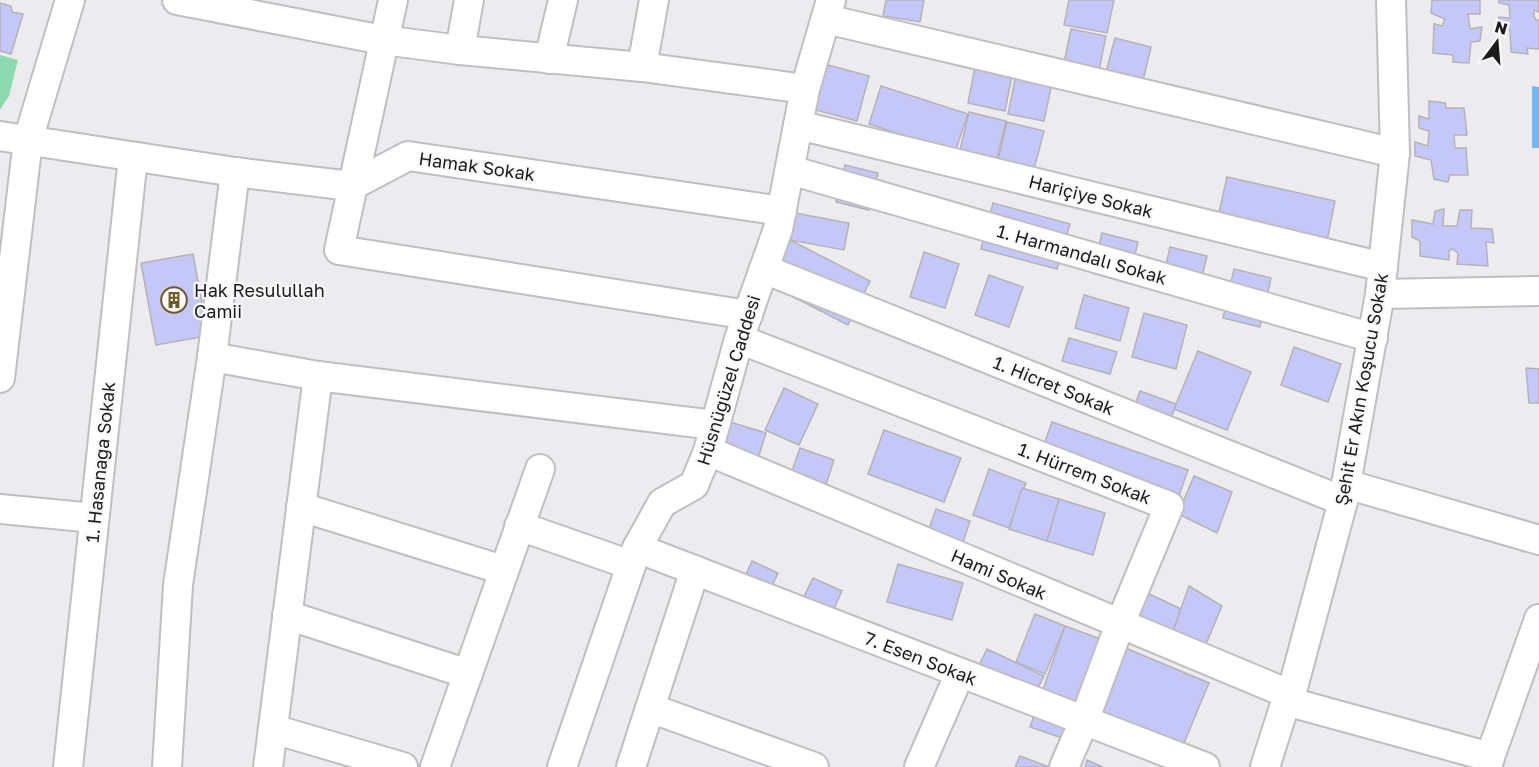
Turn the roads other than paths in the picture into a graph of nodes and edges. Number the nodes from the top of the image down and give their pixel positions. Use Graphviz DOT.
graph roads {
  1 [pos="70,0"];
  2 [pos="177,0"];
  3 [pos="393,0"];
  4 [pos="469,0"];
  5 [pos="563,0"];
  6 [pos="654,0"];
  7 [pos="1391,0"];
  8 [pos="258,8"];
  9 [pos="829,10"];
  10 [pos="384,40"];
  11 [pos="460,50"];
  12 [pos="549,58"];
  13 [pos="642,67"];
  14 [pos="805,89"];
  15 [pos="798,125"];
  16 [pos="0,136"];
  17 [pos="28,140"];
  18 [pos="1395,153"];
  19 [pos="133,157"];
  20 [pos="790,170"];
  21 [pos="235,172"];
  22 [pos="351,186"];
  23 [pos="782,211"];
  24 [pos="764,269"];
  25 [pos="1382,280"];
  26 [pos="1539,291"];
  27 [pos="743,327"];
  28 [pos="1373,338"];
  29 [pos="212,357"];
  30 [pos="318,376"];
  31 [pos="0,378"];
  32 [pos="711,438"];
  33 [pos="540,469"];
  34 [pos="1345,493"];
  35 [pos="301,507"];
  36 [pos="0,509"];
  37 [pos="94,518"];
  38 [pos="519,526"];
  39 [pos="1539,540"];
  40 [pos="634,556"];
  41 [pos="503,570"];
  42 [pos="695,570"];
  43 [pos="287,615"];
  44 [pos="1539,619"];
  45 [pos="1120,624"];
  46 [pos="960,673"];
  47 [pos="468,674"];
  48 [pos="1289,698"];
  49 [pos="650,708"];
  50 [pos="1084,721"];
  51 [pos="273,729"];
  52 [pos="1489,762"];
  53 [pos="68,767"];
  54 [pos="167,767"];
  55 [pos="268,767"];
  56 [pos="403,767"];
  57 [pos="435,767"];
  58 [pos="562,767"];
  59 [pos="631,767"];
  60 [pos="814,767"];
  61 [pos="919,767"];
  62 [pos="1064,767"];
  63 [pos="1205,767"];
  64 [pos="1265,767"];
  1 -- 17 [label="street"];
  2 -- 8 [label="street"];
  3 -- 10 [label="street"];
  4 -- 11 [label="street"];
  5 -- 12 [label="street"];
  6 -- 13 [label="street"];
  7 -- 18 [label="street, Şehit Er Akın Koşucu Sokak"];
  8 -- 10 [label="street"];
  9 -- 14 [label="street, Hüsnügüzel Caddesi"];
  9 -- 18 [label="street"];
  10 -- 11 [label="street"];
  10 -- 22 [label="street"];
  11 -- 12 [label="street"];
  12 -- 13 [label="street"];
  13 -- 14 [label="street"];
  14 -- 15 [label="street, Hüsnügüzel Caddesi"];
  15 -- 20 [label="street, Hüsnügüzel Caddesi"];
  15 -- 25 [label="street, Hariçiye Sokak"];
  16 -- 17 [label="street"];
  17 -- 19 [label="street"];
  17 -- 31 [label="street"];
  18 -- 25 [label="street, Şehit Er Akın Koşucu Sokak"];
  19 -- 21 [label="street"];
  19 -- 37 [label="street, 1. Hasanağa Sokak"];
  20 -- 23 [label="street, Hüsnügüzel Caddesi"];
  20 -- 28 [label="street, 1. Harmandalı Sokak"];
  21 -- 22 [label="street"];
  21 -- 29 [label="street"];
  22 -- 23 [label="street, Hamak Sokak"];
  22 -- 27 [label="street"];
  23 -- 24 [label="street, Hüsnügüzel Caddesi"];
  24 -- 27 [label="street, Hüsnügüzel Caddesi"];
  24 -- 34 [label="street, 1. Hicret Sokak"];
  25 -- 26 [label="street, Hariçiye Sokak"];
  25 -- 28 [label="street, Şehit Er Akın Koşucu Sokak"];
  27 -- 32 [label="street, Hüsnügüzel Caddesi"];
  27 -- 45 [label="street, 1. Hürrem Sokak"];
  28 -- 34 [label="street, Şehit Er Akın Koşucu Sokak"];
  29 -- 30 [label="street, Hami Sokak"];
  29 -- 54 [label="street"];
  30 -- 32 [label="street, Hami Sokak"];
  30 -- 35 [label="street"];
  32 -- 40 [label="street, Hüsnügüzel Caddesi"];
  32 -- 45 [label="street, Hami Sokak"];
  33 -- 38 [label="street"];
  34 -- 39 [label="street, 1. Hicret Sokak"];
  34 -- 48 [label="street, Şehit Er Akın Koşucu Sokak"];
  35 -- 41 [label="street"];
  35 -- 43 [label="street"];
  36 -- 37 [label="street"];
  37 -- 53 [label="street, 1. Hasanağa Sokak"];
  38 -- 40 [label="street, 7. Esen Sokak"];
  38 -- 41 [label="street"];
  40 -- 42 [label="street, 7. Esen Sokak"];
  40 -- 58 [label="street, Hüsnügüzel Caddesi"];
  41 -- 47 [label="street"];
  42 -- 46 [label="street, 7. Esen Sokak"];
  42 -- 49 [label="street"];
  43 -- 47 [label="street"];
  43 -- 51 [label="street"];
  44 -- 52 [label="street"];
  45 -- 48 [label="street, Hami Sokak"];
  45 -- 50 [label="street, 1. Hürrem Sokak"];
  46 -- 50 [label="street, 7. Esen Sokak"];
  46 -- 61 [label="street"];
  47 -- 57 [label="street"];
  48 -- 52 [label="street, Hami Sokak"];
  48 -- 64 [label="street, Şehit Er Akın Koşucu Sokak"];
  49 -- 59 [label="street"];
  49 -- 60 [label="street"];
  50 -- 62 [label="street, 1. Hürrem Sokak"];
  50 -- 63 [label="street, 7. Esen Sokak"];
  51 -- 55 [label="street"];
  51 -- 56 [label="street"];
}
